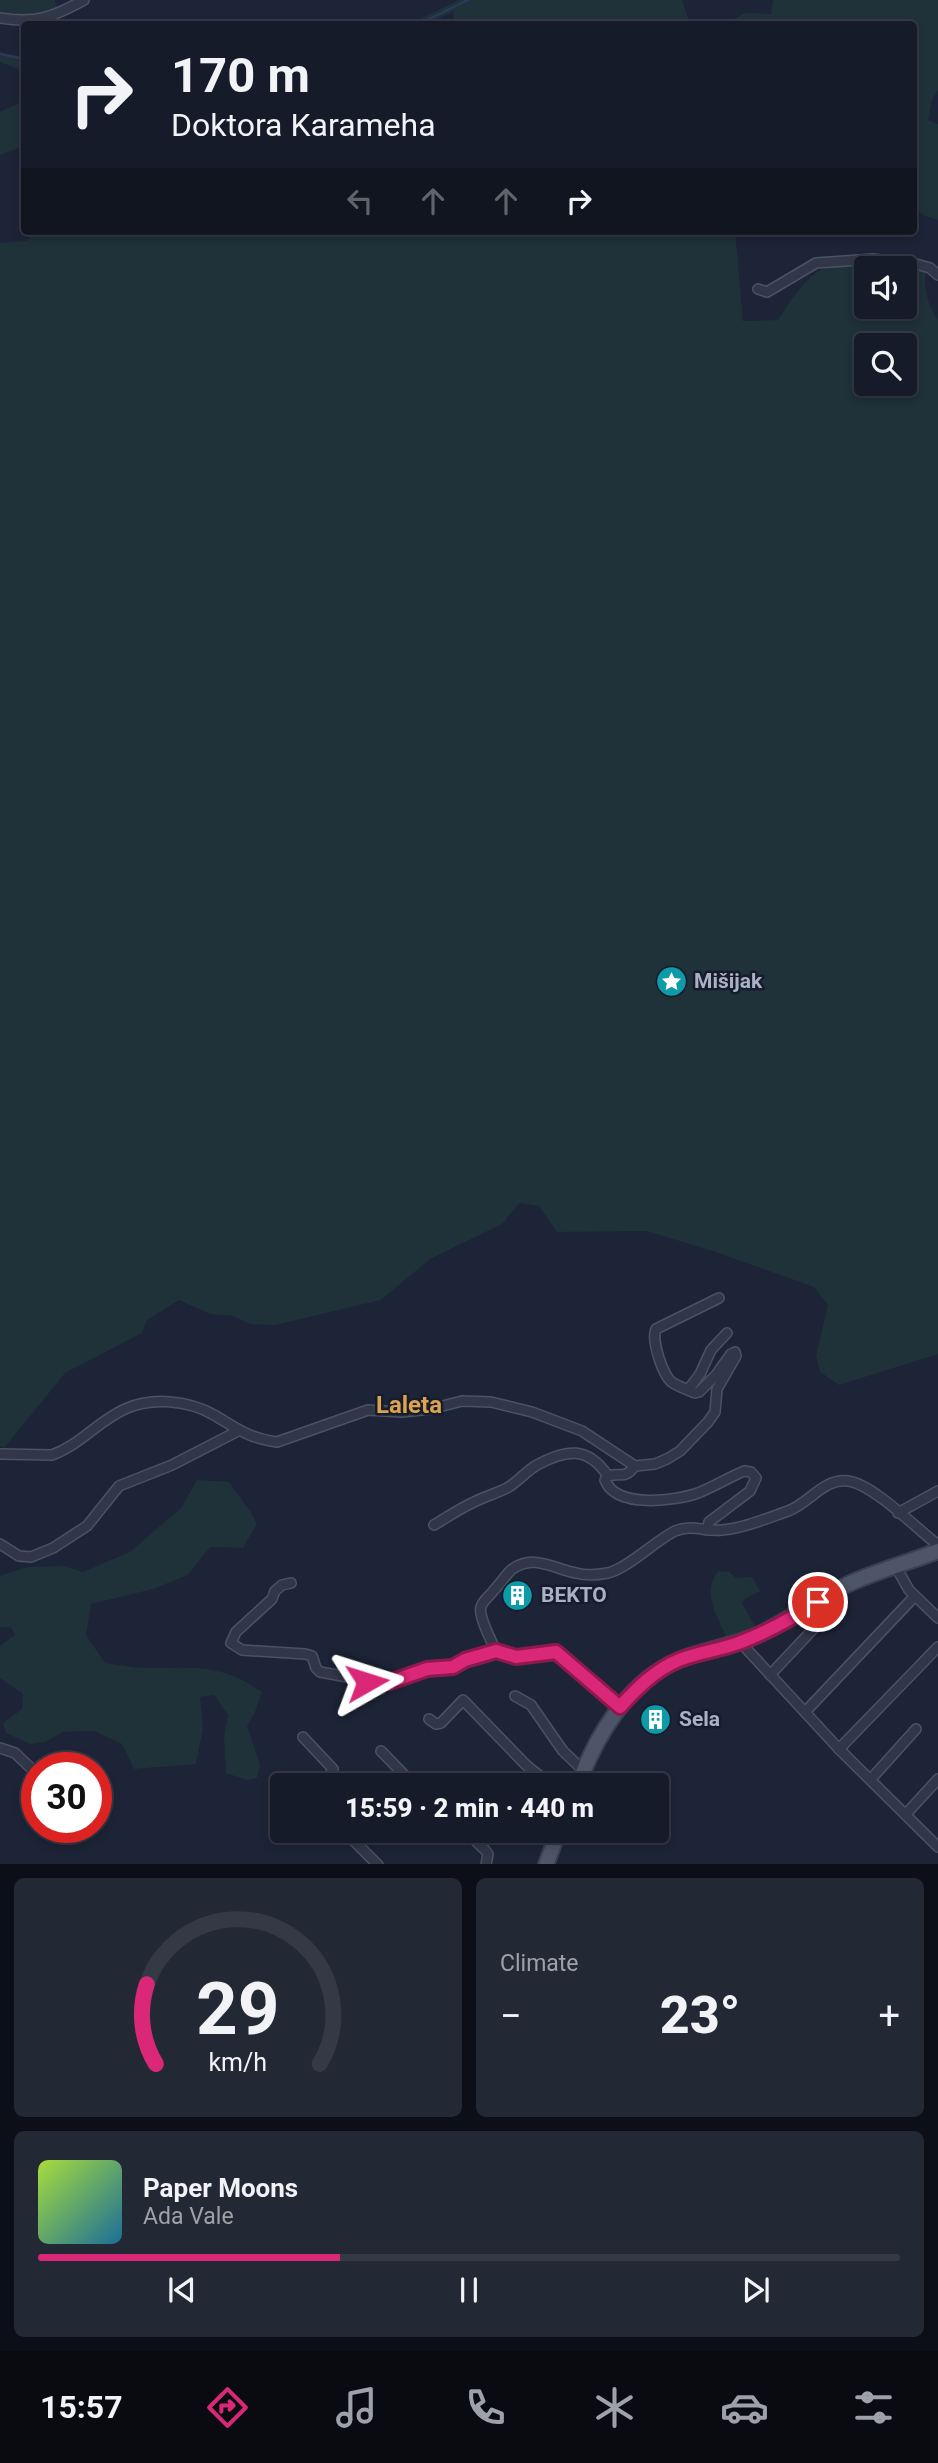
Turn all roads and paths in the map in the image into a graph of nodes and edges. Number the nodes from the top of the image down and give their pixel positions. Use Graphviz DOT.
graph roads {
  1 [pos="84,0"];
  2 [pos="0,18"];
  3 [pos="938,275"];
  4 [pos="758,289"];
  5 [pos="719,1298"];
  6 [pos="727,1333"];
  7 [pos="688,1390"];
  8 [pos="238,1432"];
  9 [pos="0,1454"];
  10 [pos="635,1466"];
  11 [pos="608,1476"];
  12 [pos="938,1492"];
  13 [pos="898,1513"];
  14 [pos="434,1525"];
  15 [pos="707,1530"];
  16 [pos="0,1544"];
  17 [pos="938,1545"];
  18 [pos="938,1551"];
  19 [pos="896,1567"];
  20 [pos="291,1583"];
  21 [pos="914,1597"];
  22 [pos="834,1608"];
  23 [pos="938,1618"];
  24 [pos="741,1643"];
  25 [pos="938,1647"];
  26 [pos="496,1651"];
  27 [pos="770,1675"];
  28 [pos="515,1696"];
  29 [pos="620,1707"];
  30 [pos="805,1712"];
  31 [pos="429,1719"];
  32 [pos="916,1728"];
  33 [pos="303,1737"];
  34 [pos="0,1748"];
  35 [pos="839,1749"];
  36 [pos="381,1751"];
  37 [pos="21,1759"];
  38 [pos="583,1770"];
  39 [pos="331,1773"];
  40 [pos="402,1773"];
  41 [pos="536,1773"];
  42 [pos="582,1773"];
  43 [pos="871,1779"];
  44 [pos="938,1779"];
  45 [pos="906,1814"];
  46 [pos="356,1843"];
  47 [pos="477,1843"];
  48 [pos="554,1843"];
  49 [pos="938,1847"];
  50 [pos="378,1864"];
  51 [pos="486,1864"];
  52 [pos="546,1864"];
  1 -- 2 [label="street"];
  3 -- 4 [label="street"];
  5 -- 7 [label="street"];
  6 -- 7 [label="street"];
  7 -- 10 [label="street"];
  8 -- 9 [label="street"];
  8 -- 10 [label="street"];
  8 -- 16 [label="street"];
  10 -- 11 [label="street"];
  11 -- 14 [label="street"];
  11 -- 15 [label="street"];
  12 -- 13 [label="street"];
  13 -- 15 [label="street"];
  13 -- 17 [label="street"];
  15 -- 26 [label="street"];
  18 -- 19 [label="main road"];
  19 -- 21 [label="street"];
  19 -- 24 [label="main road"];
  20 -- 26 [label="street"];
  21 -- 23 [label="street"];
  21 -- 30 [label="street"];
  22 -- 27 [label="street"];
  24 -- 27 [label="street"];
  24 -- 29 [label="main road"];
  25 -- 35 [label="street"];
  26 -- 29 [label="street"];
  27 -- 30 [label="street"];
  28 -- 38 [label="street"];
  29 -- 38 [label="main road"];
  30 -- 35 [label="street"];
  31 -- 41 [label="street"];
  32 -- 43 [label="street"];
  33 -- 39 [label="street"];
  34 -- 37 [label="street"];
  35 -- 43 [label="street"];
  36 -- 40 [label="street"];
  38 -- 42 [label="main road"];
  43 -- 45 [label="street"];
  44 -- 45 [label="street"];
  45 -- 49 [label="street"];
  46 -- 50 [label="street"];
  47 -- 51 [label="street"];
  48 -- 52 [label="main road"];
}
